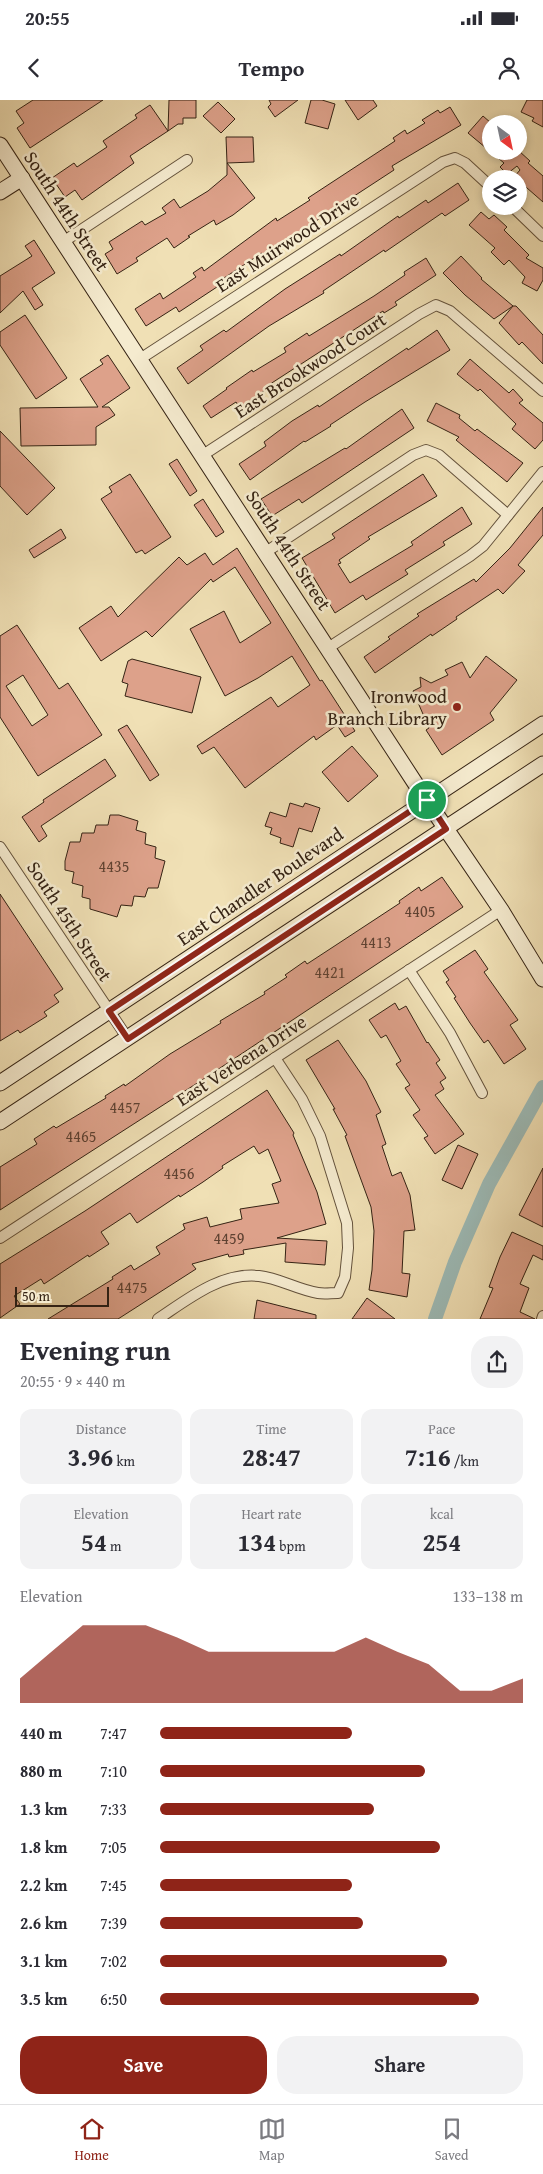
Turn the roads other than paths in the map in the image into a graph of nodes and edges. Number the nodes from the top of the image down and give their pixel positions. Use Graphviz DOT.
graph roads {
  1 [pos="0,144"];
  2 [pos="187,160"];
  3 [pos="22,178"];
  4 [pos="482,178"];
  5 [pos="0,192"];
  6 [pos="521,215"];
  7 [pos="543,236"];
  8 [pos="63,242"];
  9 [pos="140,359"];
  10 [pos="543,391"];
  11 [pos="203,455"];
  12 [pos="543,472"];
  13 [pos="508,515"];
  14 [pos="266,552"];
  15 [pos="328,648"];
  16 [pos="543,724"];
  17 [pos="543,764"];
  18 [pos="427,800"];
  19 [pos="446,829"];
  20 [pos="0,847"];
  21 [pos="500,910"];
  22 [pos="409,970"];
  23 [pos="543,979"];
  24 [pos="109,1011"];
  25 [pos="128,1039"];
  26 [pos="275,1058"];
  27 [pos="0,1082"];
  28 [pos="482,1093"];
  29 [pos="0,1122"];
  30 [pos="0,1238"];
  31 [pos="158,1319"];
  1 -- 3 [label="main road, South 44th Street"];
  2 -- 8 [label="street"];
  3 -- 5 [label="main road"];
  3 -- 8 [label="main road, South 44th Street"];
  4 -- 9 [label="street, East Muirwood Drive"];
  6 -- 7 [label="street"];
  8 -- 9 [label="main road, South 44th Street"];
  9 -- 11 [label="main road, South 44th Street"];
  10 -- 11 [label="street, East Brookwood Court"];
  11 -- 14 [label="main road, South 44th Street"];
  12 -- 13 [label="street"];
  13 -- 14 [label="street"];
  13 -- 15 [label="street"];
  14 -- 15 [label="main road, South 44th Street"];
  15 -- 18 [label="main road, South 44th Street"];
  16 -- 18 [label="main road, East Chandler Boulevard"];
  17 -- 19 [label="main road"];
  18 -- 19 [label="main road, South 44th Street"];
  18 -- 24 [label="main road, East Chandler Boulevard"];
  19 -- 21 [label="main road, South 44th Street"];
  19 -- 25 [label="main road"];
  20 -- 24 [label="street, South 45th Street"];
  21 -- 22 [label="street, East Verbena Drive"];
  21 -- 23 [label="main road, South 44th Street"];
  22 -- 26 [label="street, East Verbena Drive"];
  22 -- 28 [label="street"];
  24 -- 25 [label="street, South 45th Street"];
  24 -- 27 [label="main road, East Chandler Boulevard"];
  25 -- 29 [label="main road"];
  26 -- 30 [label="street, East Verbena Drive"];
  26 -- 31 [label="street"];
}
